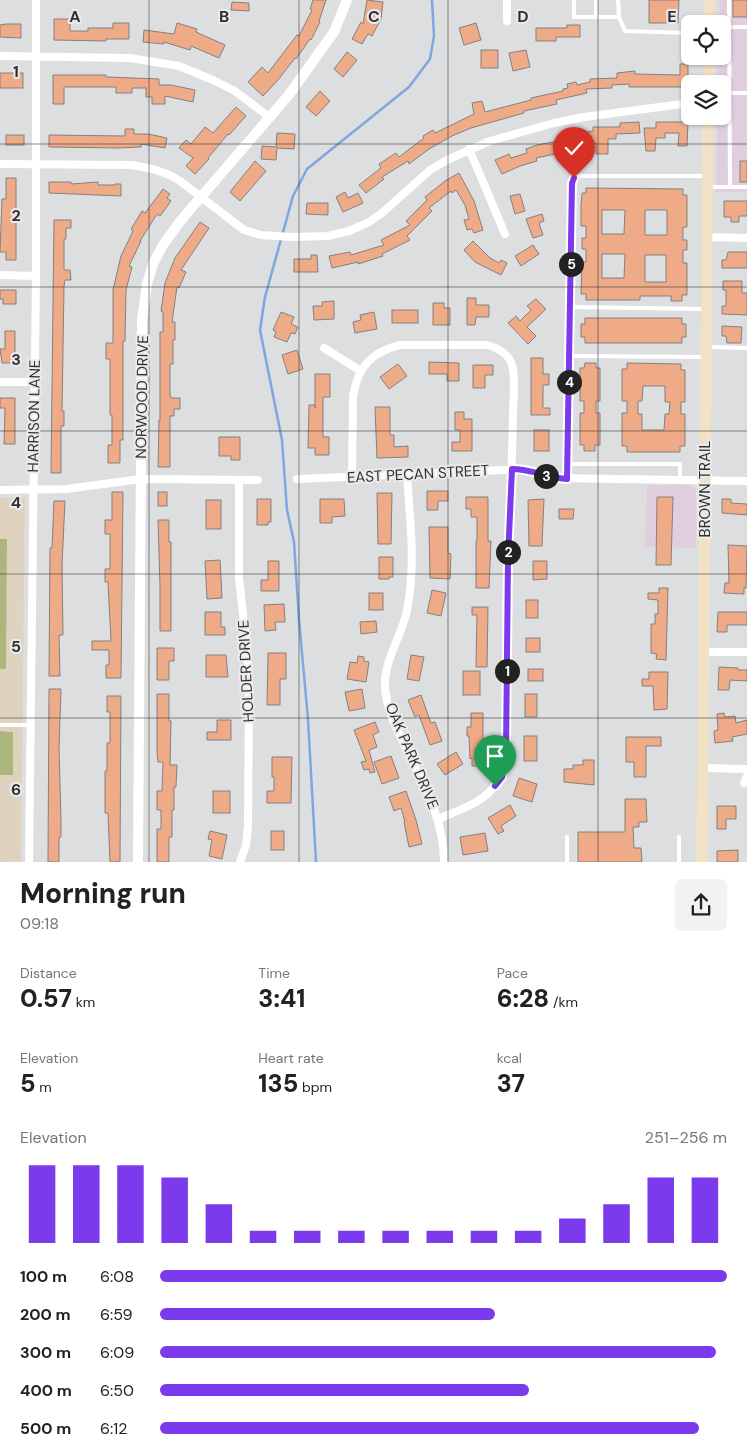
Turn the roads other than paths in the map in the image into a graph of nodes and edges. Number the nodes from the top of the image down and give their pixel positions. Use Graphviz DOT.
graph roads {
  1 [pos="36,0"];
  2 [pos="347,0"];
  3 [pos="507,0"];
  4 [pos="574,0"];
  5 [pos="596,0"];
  6 [pos="618,0"];
  7 [pos="710,0"];
  8 [pos="729,0"];
  9 [pos="709,15"];
  10 [pos="728,15"];
  11 [pos="596,17"];
  12 [pos="619,17"];
  13 [pos="507,21"];
  14 [pos="731,27"];
  15 [pos="747,27"];
  16 [pos="681,33"];
  17 [pos="0,56"];
  18 [pos="35,56"];
  19 [pos="731,93"];
  20 [pos="747,93"];
  21 [pos="681,104"];
  22 [pos="269,117"];
  23 [pos="708,125"];
  24 [pos="730,125"];
  25 [pos="469,149"];
  26 [pos="0,164"];
  27 [pos="36,164"];
  28 [pos="707,182"];
  29 [pos="730,187"];
  30 [pos="747,187"];
  31 [pos="201,196"];
  32 [pos="505,234"];
  33 [pos="706,237"];
  34 [pos="747,238"];
  35 [pos="0,275"];
  36 [pos="36,276"];
  37 [pos="570,307"];
  38 [pos="706,309"];
  39 [pos="324,348"];
  40 [pos="747,348"];
  41 [pos="705,352"];
  42 [pos="569,356"];
  43 [pos="360,371"];
  44 [pos="0,382"];
  45 [pos="35,382"];
  46 [pos="568,464"];
  47 [pos="512,469"];
  48 [pos="407,474"];
  49 [pos="352,477"];
  50 [pos="141,478"];
  51 [pos="567,479"];
  52 [pos="239,480"];
  53 [pos="258,480"];
  54 [pos="297,480"];
  55 [pos="680,480"];
  56 [pos="705,480"];
  57 [pos="747,481"];
  58 [pos="0,490"];
  59 [pos="33,490"];
  60 [pos="703,652"];
  61 [pos="747,652"];
  62 [pos="0,725"];
  63 [pos="31,725"];
  64 [pos="703,768"];
  65 [pos="747,769"];
  66 [pos="438,819"];
  67 [pos="567,837"];
  68 [pos="679,837"];
  69 [pos="29,862"];
  70 [pos="138,862"];
  71 [pos="240,862"];
  72 [pos="444,862"];
  73 [pos="567,862"];
  74 [pos="679,862"];
  75 [pos="702,862"];
  1 -- 18 [label="street, HARRISON LANE"];
  2 -- 22 [label="street, NORWOOD DRIVE"];
  3 -- 13 [label="street"];
  4 -- 11 [label="lane"];
  5 -- 11 [label="lane"];
  6 -- 12 [label="lane"];
  7 -- 9 [label="main road"];
  8 -- 10 [label="lane"];
  11 -- 12 [label="lane"];
  12 -- 16 [label="lane"];
  14 -- 15 [label="lane"];
  17 -- 18 [label="street"];
  18 -- 22 [label="street"];
  18 -- 27 [label="street, HARRISON LANE"];
  19 -- 20 [label="lane"];
  21 -- 25 [label="street"];
  22 -- 31 [label="street, NORWOOD DRIVE"];
  23 -- 28 [label="main road, BROWN TRAIL"];
  24 -- 29 [label="lane"];
  25 -- 31 [label="street"];
  25 -- 32 [label="street"];
  26 -- 27 [label="street"];
  27 -- 31 [label="street"];
  27 -- 36 [label="street, HARRISON LANE"];
  28 -- 29 [label="lane"];
  28 -- 33 [label="main road, BROWN TRAIL"];
  28 -- 37 [label="lane"];
  29 -- 30 [label="lane"];
  31 -- 50 [label="street, NORWOOD DRIVE"];
  33 -- 34 [label="street"];
  33 -- 38 [label="main road, BROWN TRAIL"];
  35 -- 36 [label="street"];
  36 -- 45 [label="street, HARRISON LANE"];
  37 -- 38 [label="lane"];
  37 -- 42 [label="lane"];
  38 -- 41 [label="main road, BROWN TRAIL"];
  39 -- 43 [label="street"];
  40 -- 41 [label="lane"];
  41 -- 42 [label="lane"];
  41 -- 56 [label="main road, BROWN TRAIL"];
  42 -- 46 [label="lane"];
  43 -- 47 [label="street"];
  43 -- 49 [label="street"];
  44 -- 45 [label="street"];
  45 -- 59 [label="street, HARRISON LANE"];
  46 -- 51 [label="lane"];
  46 -- 55 [label="lane"];
  47 -- 48 [label="street, EAST PECAN STREET"];
  47 -- 51 [label="street, EAST PECAN STREET"];
  47 -- 66 [label="street"];
  48 -- 49 [label="street, EAST PECAN STREET"];
  48 -- 66 [label="street, OAK PARK DRIVE"];
  49 -- 54 [label="street, EAST PECAN STREET"];
  50 -- 52 [label="street"];
  50 -- 59 [label="street"];
  50 -- 70 [label="street, NORWOOD DRIVE"];
  51 -- 55 [label="street, EAST PECAN STREET"];
  52 -- 53 [label="street"];
  52 -- 71 [label="street, HOLDER DRIVE"];
  55 -- 56 [label="street, EAST PECAN STREET"];
  56 -- 57 [label="street, EAST PECAN STREET"];
  56 -- 60 [label="main road, BROWN TRAIL"];
  58 -- 59 [label="street"];
  59 -- 63 [label="street, HARRISON LANE"];
  60 -- 61 [label="street"];
  60 -- 64 [label="main road, BROWN TRAIL"];
  62 -- 63 [label="lane"];
  63 -- 69 [label="street, HARRISON LANE"];
  64 -- 65 [label="street"];
  64 -- 75 [label="main road, BROWN TRAIL"];
  66 -- 72 [label="street, OAK PARK DRIVE"];
  67 -- 73 [label="lane"];
  68 -- 74 [label="lane"];
}
